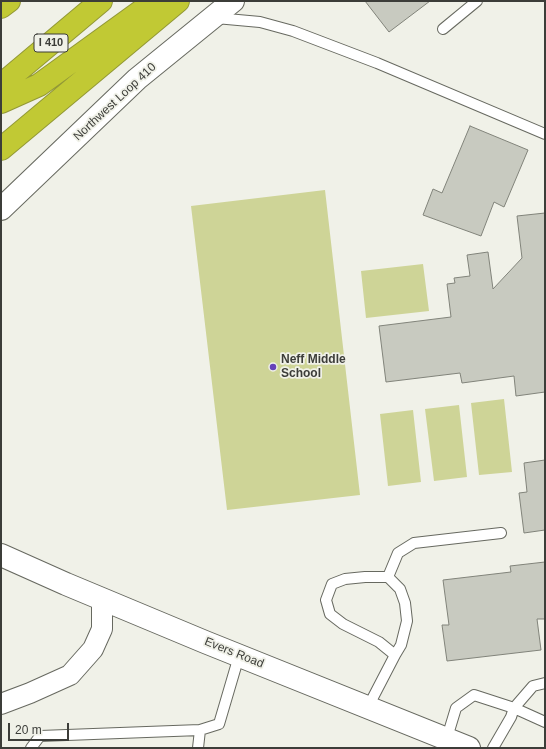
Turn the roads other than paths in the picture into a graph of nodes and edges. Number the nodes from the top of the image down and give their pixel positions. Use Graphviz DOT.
graph roads {
  1 [pos="9,1"];
  2 [pos="101,1"];
  3 [pos="155,1"];
  4 [pos="178,1"];
  5 [pos="233,1"];
  6 [pos="477,1"];
  7 [pos="1,8"];
  8 [pos="214,18"];
  9 [pos="443,29"];
  10 [pos="1,85"];
  11 [pos="1,102"];
  12 [pos="545,134"];
  13 [pos="1,149"];
  14 [pos="1,209"];
  15 [pos="501,533"];
  16 [pos="1,554"];
  17 [pos="388,577"];
  18 [pos="102,599"];
  19 [pos="395,655"];
  20 [pos="239,656"];
  21 [pos="545,683"];
  22 [pos="1,704"];
  23 [pos="368,707"];
  24 [pos="514,708"];
  25 [pos="545,722"];
  26 [pos="200,730"];
  27 [pos="445,743"];
  28 [pos="31,748"];
  29 [pos="198,748"];
  30 [pos="469,748"];
  31 [pos="493,748"];
  1 -- 7 [label="highway"];
  2 -- 10 [label="highway, I 410"];
  3 -- 11 [label="highway"];
  4 -- 13 [label="highway"];
  5 -- 8 [label="main road, Northwest Loop 410"];
  6 -- 9 [label="lane"];
  8 -- 12 [label="lane"];
  8 -- 14 [label="main road, Northwest Loop 410"];
  15 -- 17 [label="lane"];
  16 -- 18 [label="main road, Evers Road"];
  17 -- 19 [label="lane"];
  17 -- 19 [label="lane"];
  18 -- 20 [label="main road, Evers Road"];
  18 -- 22 [label="street"];
  19 -- 23 [label="lane"];
  20 -- 23 [label="main road, Evers Road"];
  20 -- 26 [label="lane"];
  21 -- 24 [label="lane"];
  23 -- 27 [label="main road, Evers Road"];
  24 -- 25 [label="lane"];
  24 -- 27 [label="lane"];
  24 -- 31 [label="lane"];
  26 -- 28 [label="lane"];
  26 -- 29 [label="lane"];
  27 -- 30 [label="main road, Evers Road"];
}
